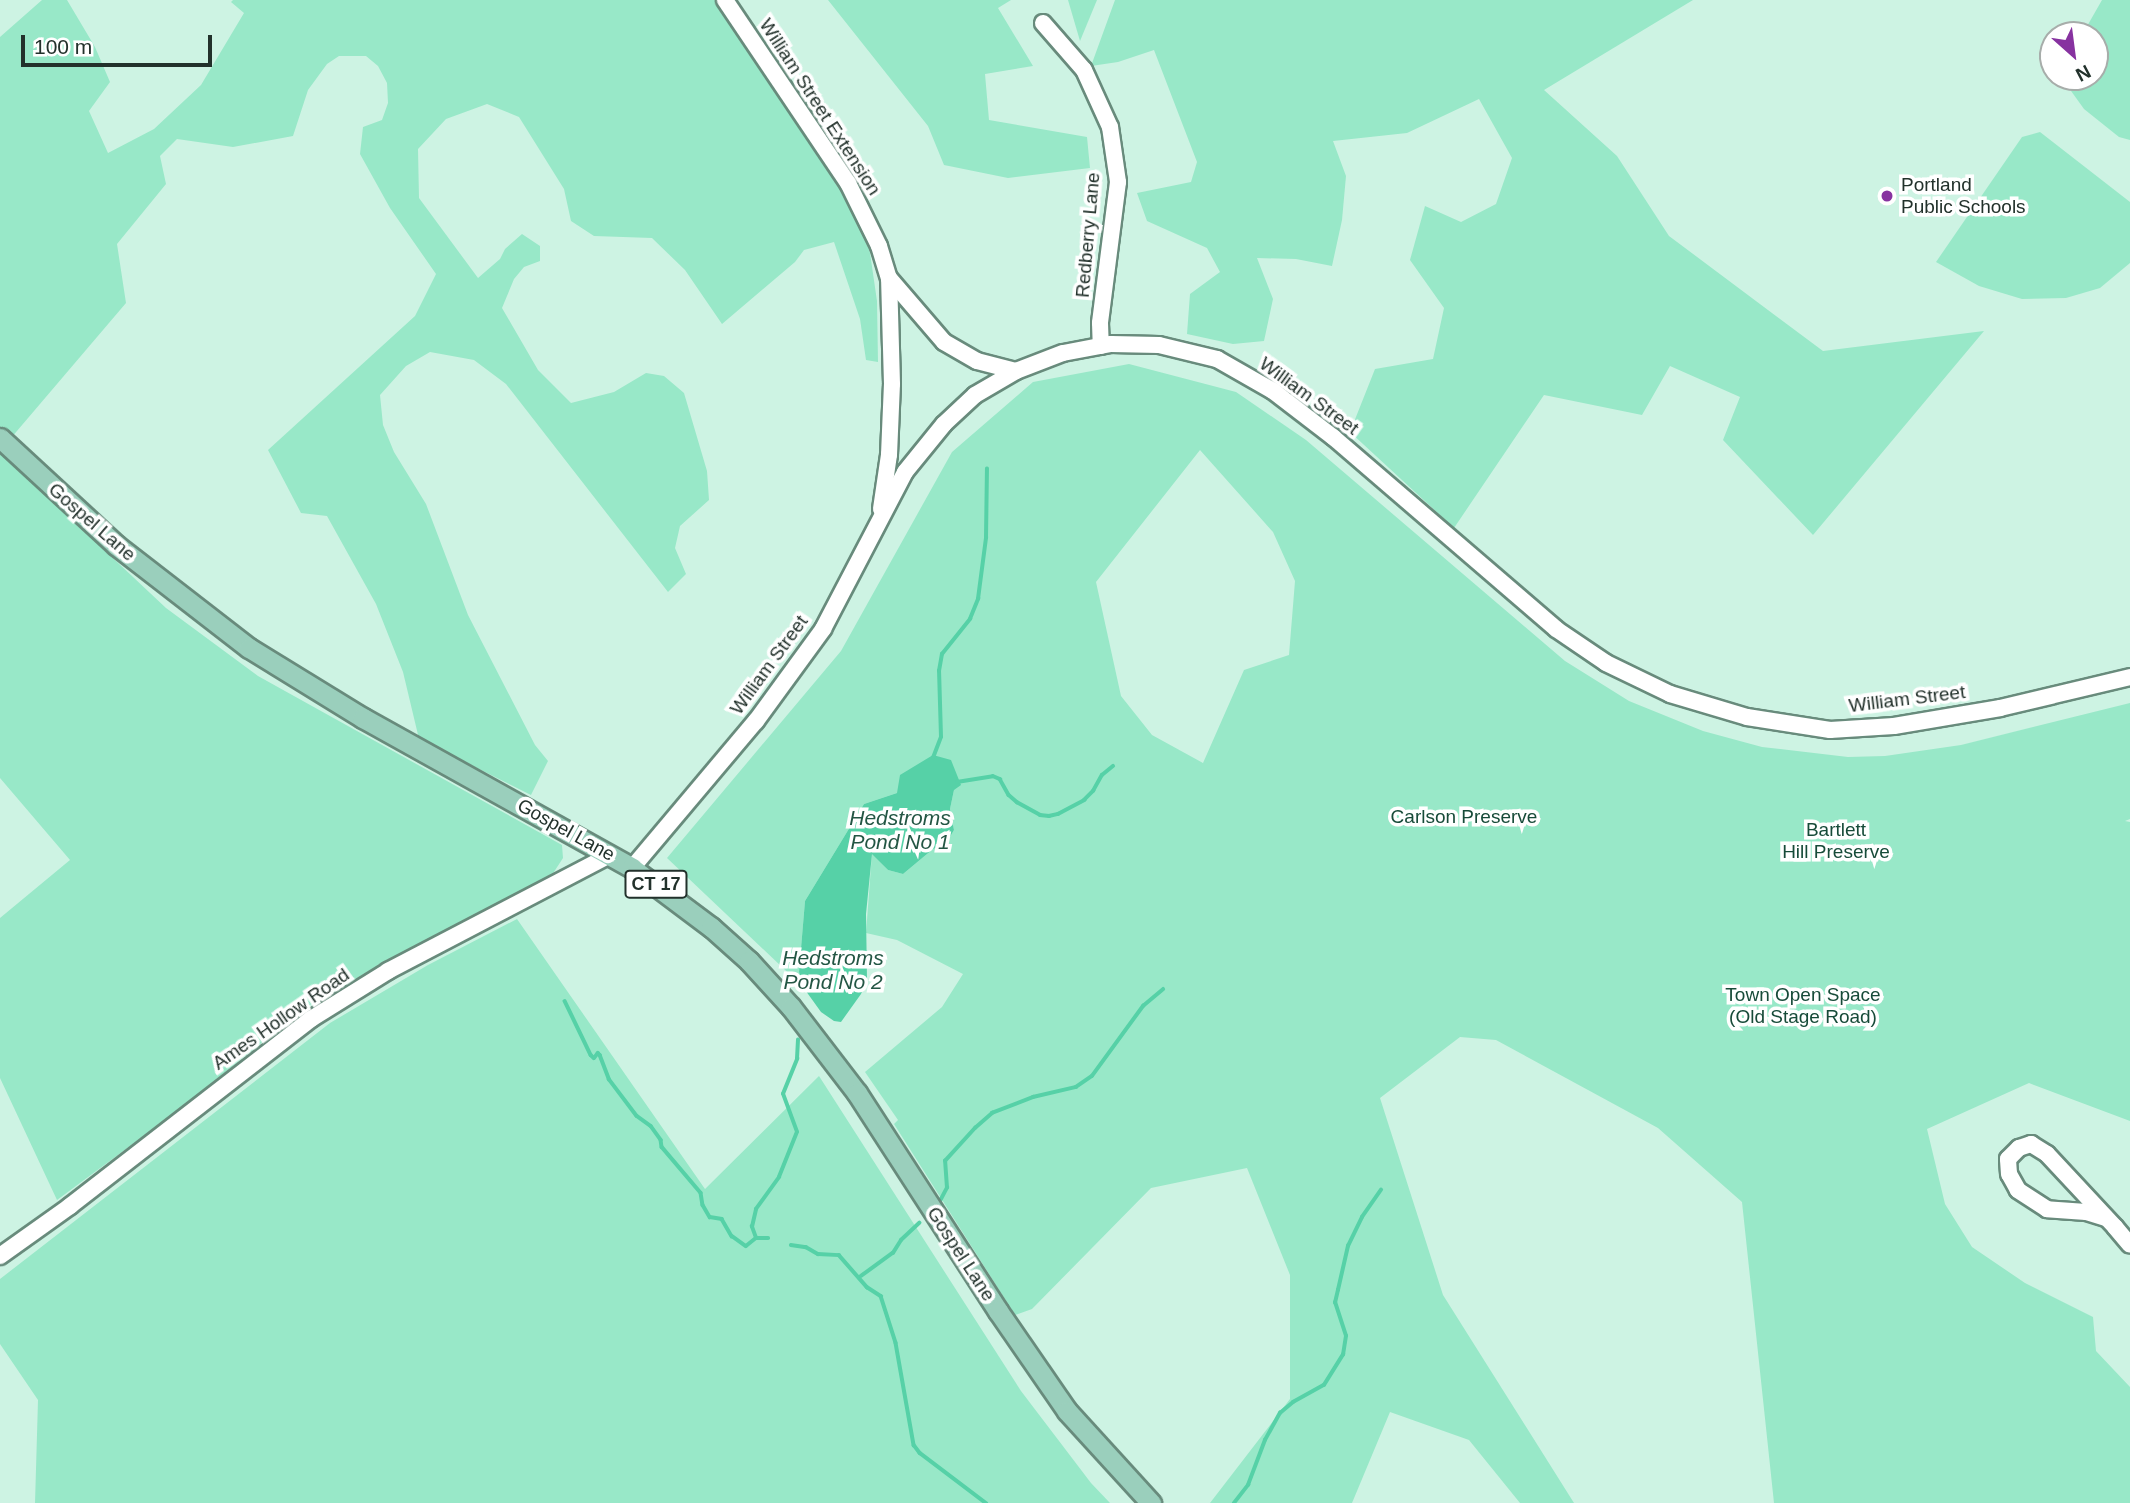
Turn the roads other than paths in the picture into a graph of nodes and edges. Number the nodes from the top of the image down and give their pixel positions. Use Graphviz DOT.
graph roads {
  1 [pos="725,0"];
  2 [pos="1043,23"];
  3 [pos="888,278"];
  4 [pos="1101,346"];
  5 [pos="1016,371"];
  6 [pos="0,438"];
  7 [pos="880,519"];
  8 [pos="2130,677"];
  9 [pos="610,855"];
  10 [pos="632,868"];
  11 [pos="2130,1220"];
  12 [pos="2111,1223"];
  13 [pos="2130,1245"];
  14 [pos="0,1256"];
  15 [pos="1151,1503"];
  1 -- 3 [label="street, William Street Extension"];
  2 -- 4 [label="street, Redberry Lane"];
  3 -- 5 [label="street, William Street Extension"];
  3 -- 7 [label="street, William Street Extension"];
  4 -- 5 [label="street, William Street"];
  4 -- 8 [label="street, William Street"];
  5 -- 7 [label="street, William Street"];
  6 -- 9 [label="main road, Gospel Lane / CT 17"];
  7 -- 10 [label="street, William Street"];
  9 -- 10 [label="main road, Gospel Lane / CT 17"];
  9 -- 14 [label="street, Ames Hollow Road"];
  10 -- 15 [label="main road, Gospel Lane / CT 17"];
  11 -- 12 [label="street"];
  12 -- 12 [label="street"];
  12 -- 13 [label="street"];
}
